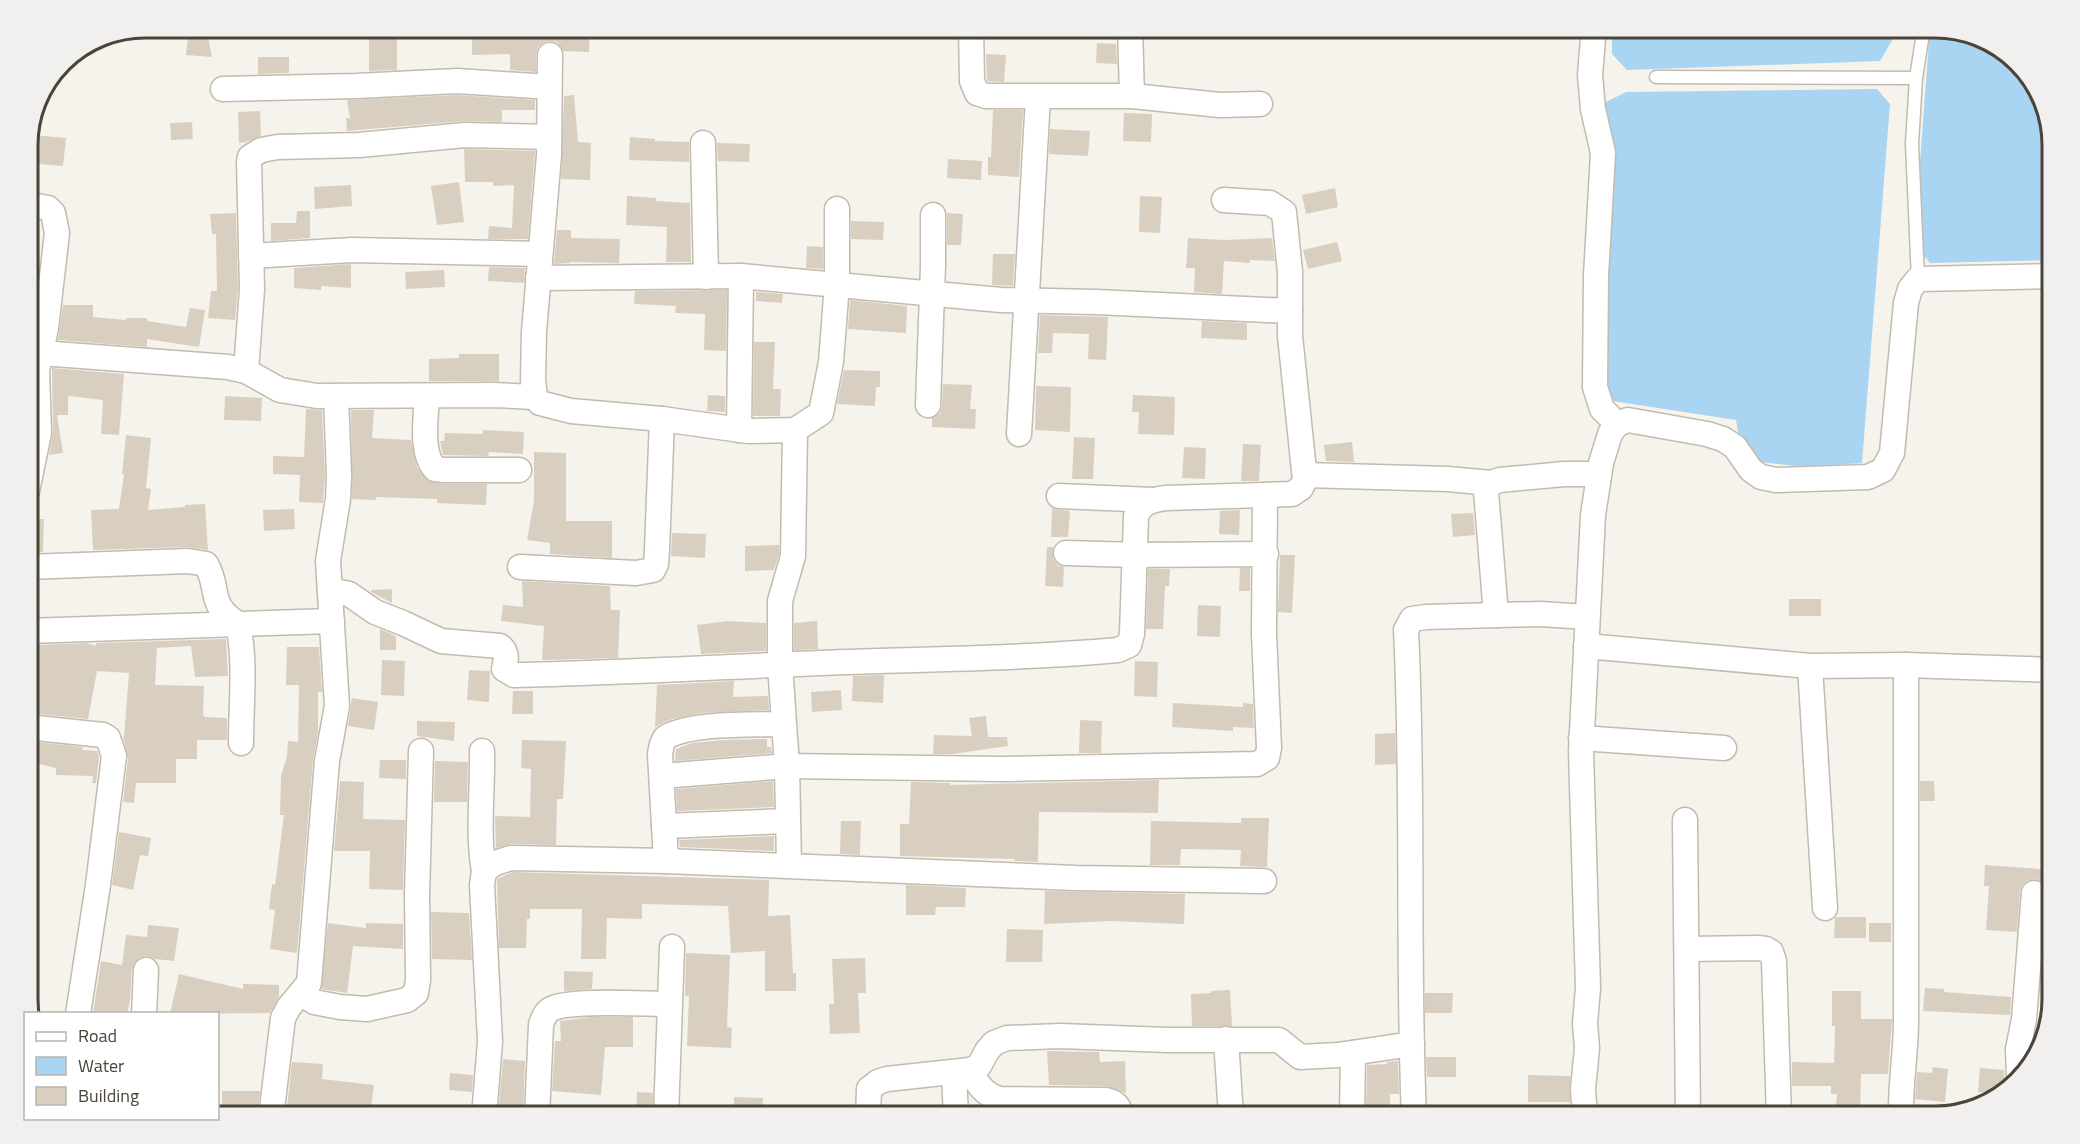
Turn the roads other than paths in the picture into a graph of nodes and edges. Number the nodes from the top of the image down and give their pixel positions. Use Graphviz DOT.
graph roads {
  1 [pos="971,38"];
  2 [pos="1130,38"];
  3 [pos="1593,38"];
  4 [pos="1922,38"];
  5 [pos="550,55"];
  6 [pos="1656,78"];
  7 [pos="1916,78"];
  8 [pos="549,87"];
  9 [pos="223,89"];
  10 [pos="1131,96"];
  11 [pos="1038,97"];
  12 [pos="1260,104"];
  13 [pos="549,137"];
  14 [pos="703,143"];
  15 [pos="1224,200"];
  16 [pos="38,206"];
  17 [pos="837,208"];
  18 [pos="933,215"];
  19 [pos="540,254"];
  20 [pos="251,256"];
  21 [pos="741,276"];
  22 [pos="2042,276"];
  23 [pos="706,277"];
  24 [pos="538,278"];
  25 [pos="1918,279"];
  26 [pos="837,284"];
  27 [pos="931,293"];
  28 [pos="1027,301"];
  29 [pos="1290,311"];
  30 [pos="41,354"];
  31 [pos="38,367"];
  32 [pos="246,370"];
  33 [pos="336,396"];
  34 [pos="427,396"];
  35 [pos="535,397"];
  36 [pos="928,405"];
  37 [pos="662,419"];
  38 [pos="1617,424"];
  39 [pos="739,430"];
  40 [pos="795,430"];
  41 [pos="1019,434"];
  42 [pos="519,470"];
  43 [pos="1599,474"];
  44 [pos="1305,475"];
  45 [pos="1491,483"];
  46 [pos="1265,495"];
  47 [pos="1059,496"];
  48 [pos="1152,500"];
  49 [pos="1066,553"];
  50 [pos="1266,554"];
  51 [pos="1136,555"];
  52 [pos="38,567"];
  53 [pos="520,567"];
  54 [pos="330,590"];
  55 [pos="1496,615"];
  56 [pos="1587,617"];
  57 [pos="332,621"];
  58 [pos="238,624"];
  59 [pos="38,631"];
  60 [pos="1586,646"];
  61 [pos="780,665"];
  62 [pos="1906,665"];
  63 [pos="1810,666"];
  64 [pos="2042,670"];
  65 [pos="783,724"];
  66 [pos="38,728"];
  67 [pos="1581,738"];
  68 [pos="240,743"];
  69 [pos="1724,748"];
  70 [pos="421,751"];
  71 [pos="482,751"];
  72 [pos="787,766"];
  73 [pos="662,776"];
  74 [pos="1685,820"];
  75 [pos="787,821"];
  76 [pos="664,826"];
  77 [pos="666,861"];
  78 [pos="789,865"];
  79 [pos="484,871"];
  80 [pos="1264,881"];
  81 [pos="2034,892"];
  82 [pos="1825,909"];
  83 [pos="672,947"];
  84 [pos="1687,949"];
  85 [pos="146,970"];
  86 [pos="302,993"];
  87 [pos="669,1004"];
  88 [pos="78,1012"];
  89 [pos="144,1012"];
  90 [pos="1227,1039"];
  91 [pos="1412,1044"];
  92 [pos="1353,1053"];
  93 [pos="2019,1067"];
  94 [pos="962,1072"];
  95 [pos="272,1106"];
  96 [pos="485,1106"];
  97 [pos="537,1106"];
  98 [pos="666,1106"];
  99 [pos="868,1106"];
  100 [pos="957,1106"];
  101 [pos="1118,1106"];
  102 [pos="1230,1106"];
  103 [pos="1352,1106"];
  104 [pos="1414,1106"];
  105 [pos="1584,1106"];
  106 [pos="1688,1106"];
  107 [pos="1779,1106"];
  108 [pos="1902,1106"];
  1 -- 11 [label="street"];
  2 -- 10 [label="street"];
  3 -- 38 [label="street"];
  4 -- 7 [label="lane"];
  5 -- 8 [label="street"];
  6 -- 7 [label="lane"];
  7 -- 25 [label="lane"];
  8 -- 9 [label="street"];
  8 -- 13 [label="street"];
  10 -- 11 [label="street"];
  10 -- 12 [label="street"];
  11 -- 28 [label="street"];
  13 -- 19 [label="street"];
  13 -- 20 [label="street"];
  14 -- 23 [label="street"];
  15 -- 29 [label="street"];
  16 -- 30 [label="street"];
  17 -- 26 [label="street"];
  18 -- 27 [label="street"];
  19 -- 20 [label="street"];
  19 -- 24 [label="street"];
  20 -- 32 [label="street"];
  21 -- 23 [label="street"];
  21 -- 26 [label="street"];
  21 -- 39 [label="street"];
  22 -- 25 [label="street"];
  23 -- 24 [label="street"];
  24 -- 35 [label="street"];
  25 -- 38 [label="street"];
  26 -- 27 [label="street"];
  26 -- 40 [label="street"];
  27 -- 28 [label="street"];
  27 -- 36 [label="street"];
  28 -- 29 [label="street"];
  28 -- 41 [label="street"];
  29 -- 44 [label="street"];
  30 -- 31 [label="street"];
  30 -- 32 [label="street"];
  32 -- 33 [label="street"];
  33 -- 34 [label="street"];
  33 -- 54 [label="street"];
  34 -- 35 [label="street"];
  34 -- 42 [label="street"];
  35 -- 37 [label="street"];
  37 -- 39 [label="street"];
  37 -- 53 [label="street"];
  38 -- 43 [label="street"];
  39 -- 40 [label="street"];
  40 -- 61 [label="street"];
  43 -- 45 [label="street"];
  43 -- 56 [label="street"];
  44 -- 45 [label="street"];
  44 -- 46 [label="street"];
  45 -- 55 [label="street"];
  46 -- 48 [label="street"];
  46 -- 50 [label="street"];
  47 -- 48 [label="street"];
  48 -- 51 [label="street"];
  49 -- 51 [label="street"];
  50 -- 51 [label="street"];
  50 -- 72 [label="street"];
  51 -- 61 [label="street"];
  52 -- 58 [label="street"];
  54 -- 57 [label="street"];
  54 -- 61 [label="street"];
  55 -- 56 [label="street"];
  55 -- 91 [label="street"];
  56 -- 60 [label="street"];
  57 -- 58 [label="street"];
  57 -- 86 [label="street"];
  58 -- 59 [label="street"];
  58 -- 68 [label="street"];
  60 -- 63 [label="street"];
  60 -- 67 [label="street"];
  61 -- 65 [label="street"];
  62 -- 63 [label="street"];
  62 -- 64 [label="street"];
  62 -- 108 [label="street"];
  63 -- 82 [label="street"];
  65 -- 72 [label="street"];
  65 -- 73 [label="street"];
  66 -- 88 [label="street"];
  67 -- 69 [label="street"];
  67 -- 105 [label="street"];
  70 -- 86 [label="street"];
  71 -- 79 [label="street"];
  72 -- 73 [label="street"];
  72 -- 75 [label="street"];
  73 -- 76 [label="street"];
  74 -- 84 [label="street"];
  75 -- 76 [label="street"];
  75 -- 78 [label="street"];
  76 -- 77 [label="street"];
  77 -- 78 [label="street"];
  77 -- 79 [label="street"];
  78 -- 80 [label="street"];
  79 -- 96 [label="street"];
  81 -- 93 [label="street"];
  83 -- 87 [label="street"];
  84 -- 106 [label="street"];
  84 -- 107 [label="street"];
  85 -- 89 [label="street"];
  86 -- 95 [label="street"];
  87 -- 97 [label="street"];
  87 -- 98 [label="street"];
  90 -- 92 [label="street"];
  90 -- 94 [label="street"];
  90 -- 102 [label="street"];
  91 -- 92 [label="street"];
  91 -- 104 [label="street"];
  92 -- 103 [label="street"];
  94 -- 99 [label="street"];
  94 -- 100 [label="street"];
  94 -- 101 [label="street"];
}
